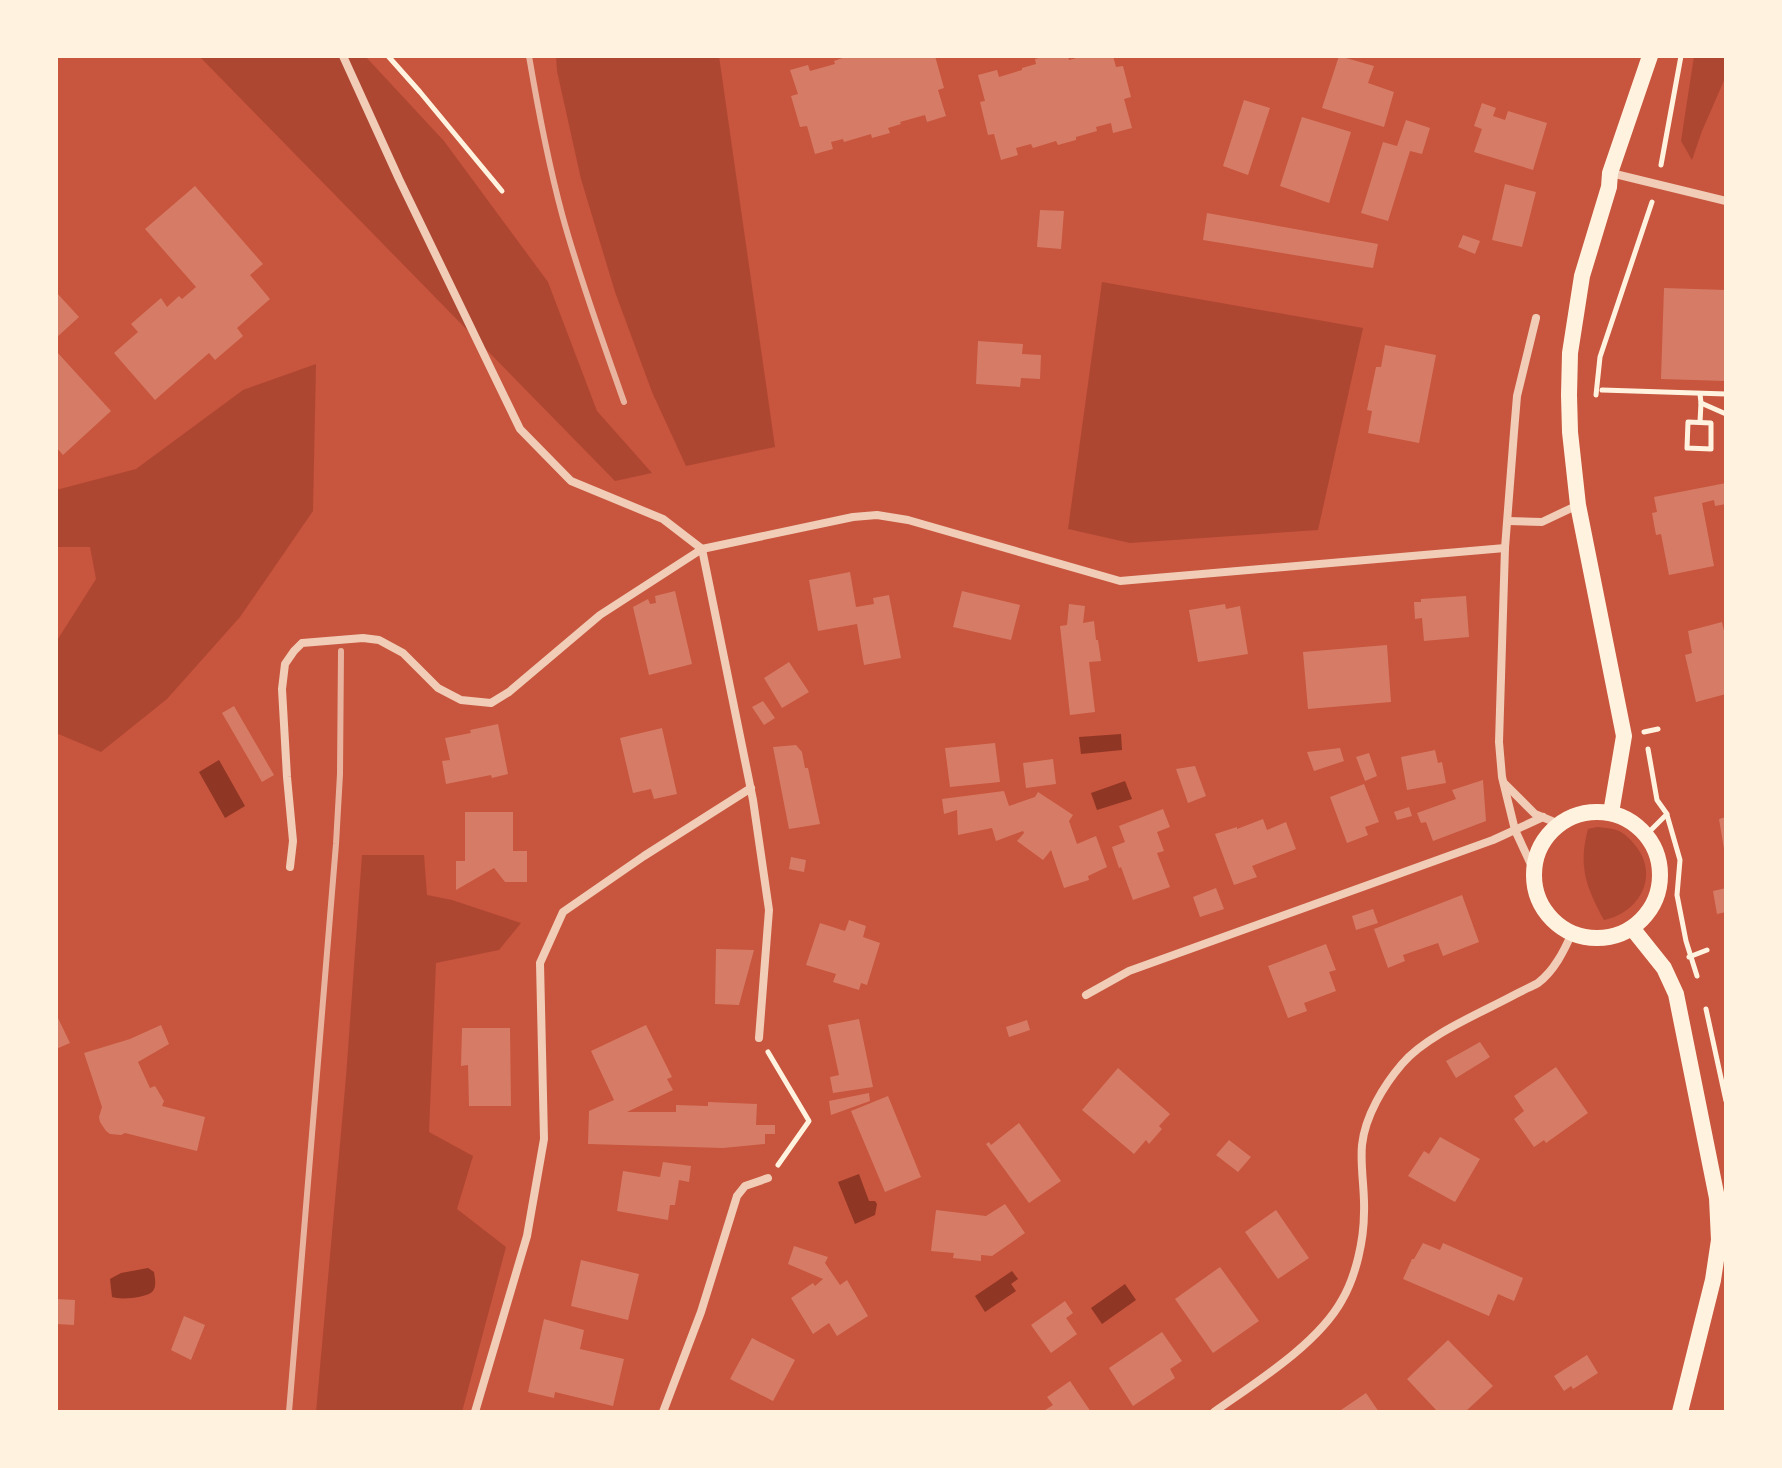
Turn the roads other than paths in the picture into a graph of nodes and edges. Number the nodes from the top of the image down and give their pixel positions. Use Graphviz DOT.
graph roads {
  1 [pos="343,56"];
  2 [pos="1650,56"];
  3 [pos="1610,173"];
  4 [pos="1726,201"];
  5 [pos="1536,318"];
  6 [pos="1578,505"];
  7 [pos="1508,521"];
  8 [pos="1505,548"];
  9 [pos="702,549"];
  10 [pos="1504,782"];
  11 [pos="751,788"];
  12 [pos="1611,813"];
  13 [pos="1543,817"];
  14 [pos="1559,824"];
  15 [pos="1515,830"];
  16 [pos="290,867"];
  17 [pos="1534,871"];
  18 [pos="1632,928"];
  19 [pos="1572,933"];
  20 [pos="1086,995"];
  21 [pos="759,1038"];
  22 [pos="768,1178"];
  23 [pos="475,1412"];
  24 [pos="663,1412"];
  25 [pos="1214,1412"];
  26 [pos="1680,1412"];
  1 -- 9 [label="street"];
  2 -- 3 [label="main road"];
  3 -- 4 [label="street"];
  3 -- 6 [label="main road"];
  5 -- 7 [label="street"];
  6 -- 7 [label="street"];
  6 -- 12 [label="main road"];
  7 -- 8 [label="street"];
  8 -- 9 [label="street"];
  8 -- 10 [label="street"];
  9 -- 11 [label="street"];
  9 -- 16 [label="street"];
  10 -- 13 [label="street"];
  10 -- 15 [label="street"];
  11 -- 21 [label="street"];
  11 -- 23 [label="street"];
  12 -- 14 [label="main road"];
  12 -- 18 [label="main road"];
  13 -- 14 [label="street"];
  13 -- 15 [label="street"];
  14 -- 17 [label="main road"];
  15 -- 17 [label="street"];
  15 -- 20 [label="street"];
  17 -- 19 [label="main road"];
  18 -- 19 [label="main road"];
  18 -- 26 [label="main road"];
  19 -- 25 [label="street"];
  22 -- 24 [label="street"];
}
